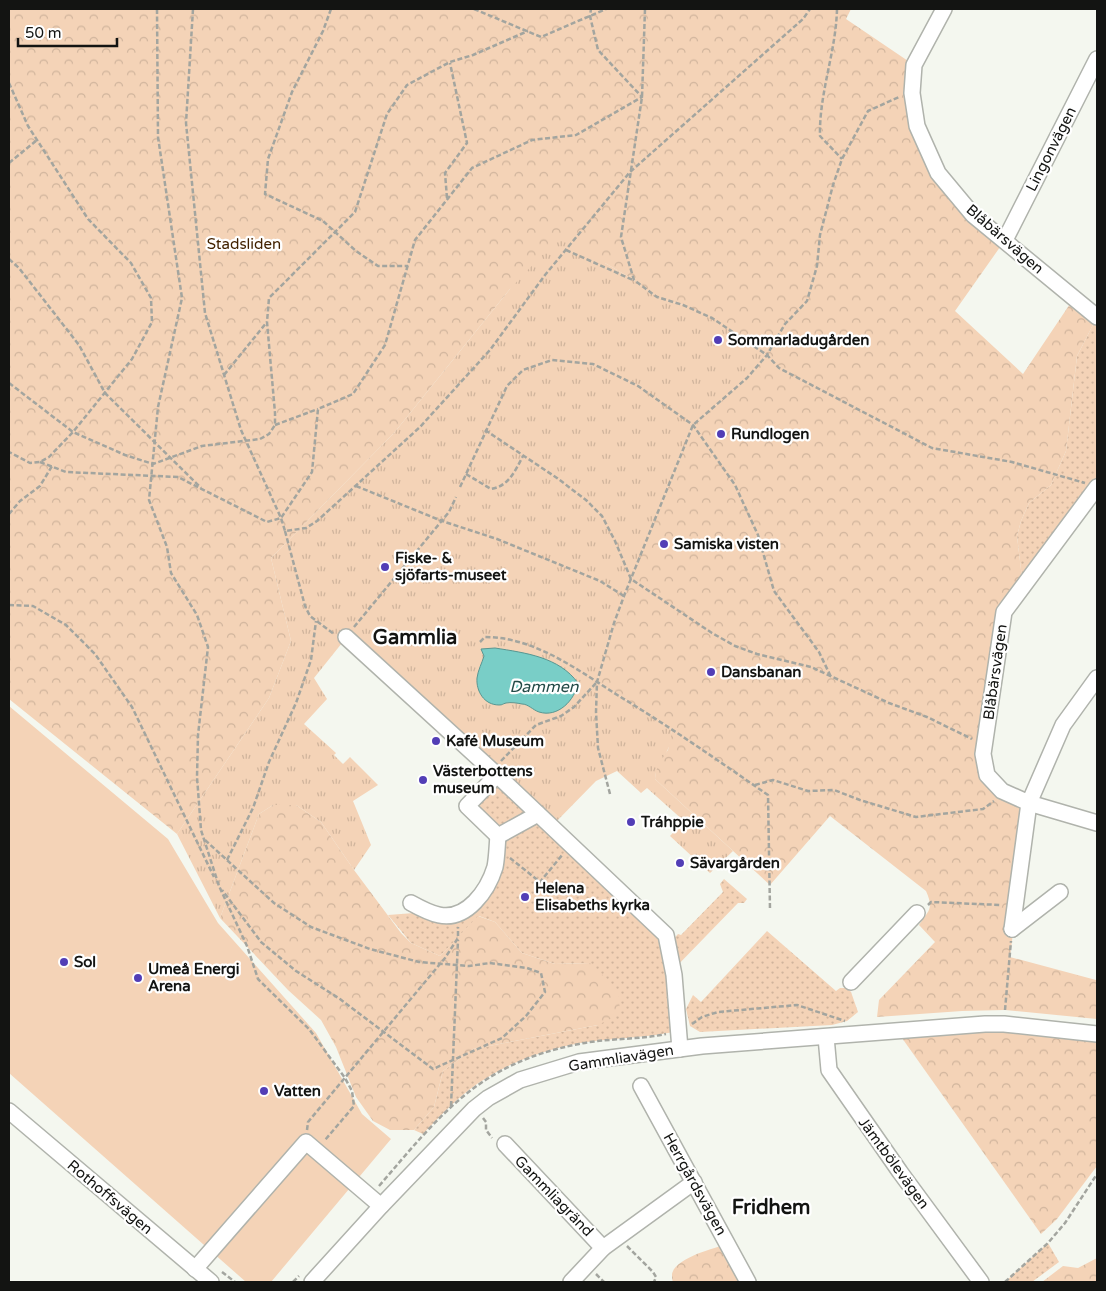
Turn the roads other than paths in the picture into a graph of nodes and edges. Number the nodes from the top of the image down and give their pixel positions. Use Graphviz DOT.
graph roads {
  1 [pos="944,9"];
  2 [pos="1097,59"];
  3 [pos="1005,240"];
  4 [pos="1097,317"];
  5 [pos="1093,485"];
  6 [pos="346,637"];
  7 [pos="1097,678"];
  8 [pos="494,773"];
  9 [pos="1029,803"];
  10 [pos="538,814"];
  11 [pos="1097,823"];
  12 [pos="497,842"];
  13 [pos="1060,892"];
  14 [pos="411,902"];
  15 [pos="917,913"];
  16 [pos="851,982"];
  17 [pos="1097,1034"];
  18 [pos="826,1038"];
  19 [pos="680,1048"];
  20 [pos="641,1086"];
  21 [pos="9,1111"];
  22 [pos="505,1144"];
  23 [pos="694,1182"];
  24 [pos="376,1201"];
  25 [pos="603,1248"];
  26 [pos="195,1269"];
  27 [pos="306,1279"];
  28 [pos="211,1282"];
  29 [pos="571,1282"];
  30 [pos="748,1282"];
  31 [pos="981,1282"];
  1 -- 3 [label="street, Blåbärsvägen"];
  2 -- 3 [label="street, Lingonvägen"];
  3 -- 4 [label="street, Blåbärsvägen"];
  5 -- 9 [label="street, Blåbärsvägen"];
  6 -- 8 [label="street"];
  7 -- 9 [label="street"];
  8 -- 10 [label="street"];
  8 -- 12 [label="street"];
  9 -- 11 [label="street, Blåbärsvägen"];
  9 -- 13 [label="street"];
  10 -- 12 [label="street"];
  10 -- 19 [label="street"];
  12 -- 14 [label="street"];
  15 -- 16 [label="street"];
  17 -- 18 [label="street, Gammliavägen"];
  18 -- 19 [label="street, Gammliavägen"];
  18 -- 31 [label="street, Jämtbölevägen"];
  19 -- 24 [label="street, Gammliavägen"];
  20 -- 23 [label="street, Herrgårdsvägen"];
  21 -- 26 [label="street, Rothoffsvägen"];
  22 -- 25 [label="street, Gammliagränd"];
  23 -- 25 [label="street"];
  23 -- 30 [label="street, Herrgårdsvägen"];
  24 -- 26 [label="street"];
  24 -- 27 [label="street, Gammliavägen"];
  25 -- 29 [label="street"];
  26 -- 28 [label="street, Rothoffsvägen"];
}
